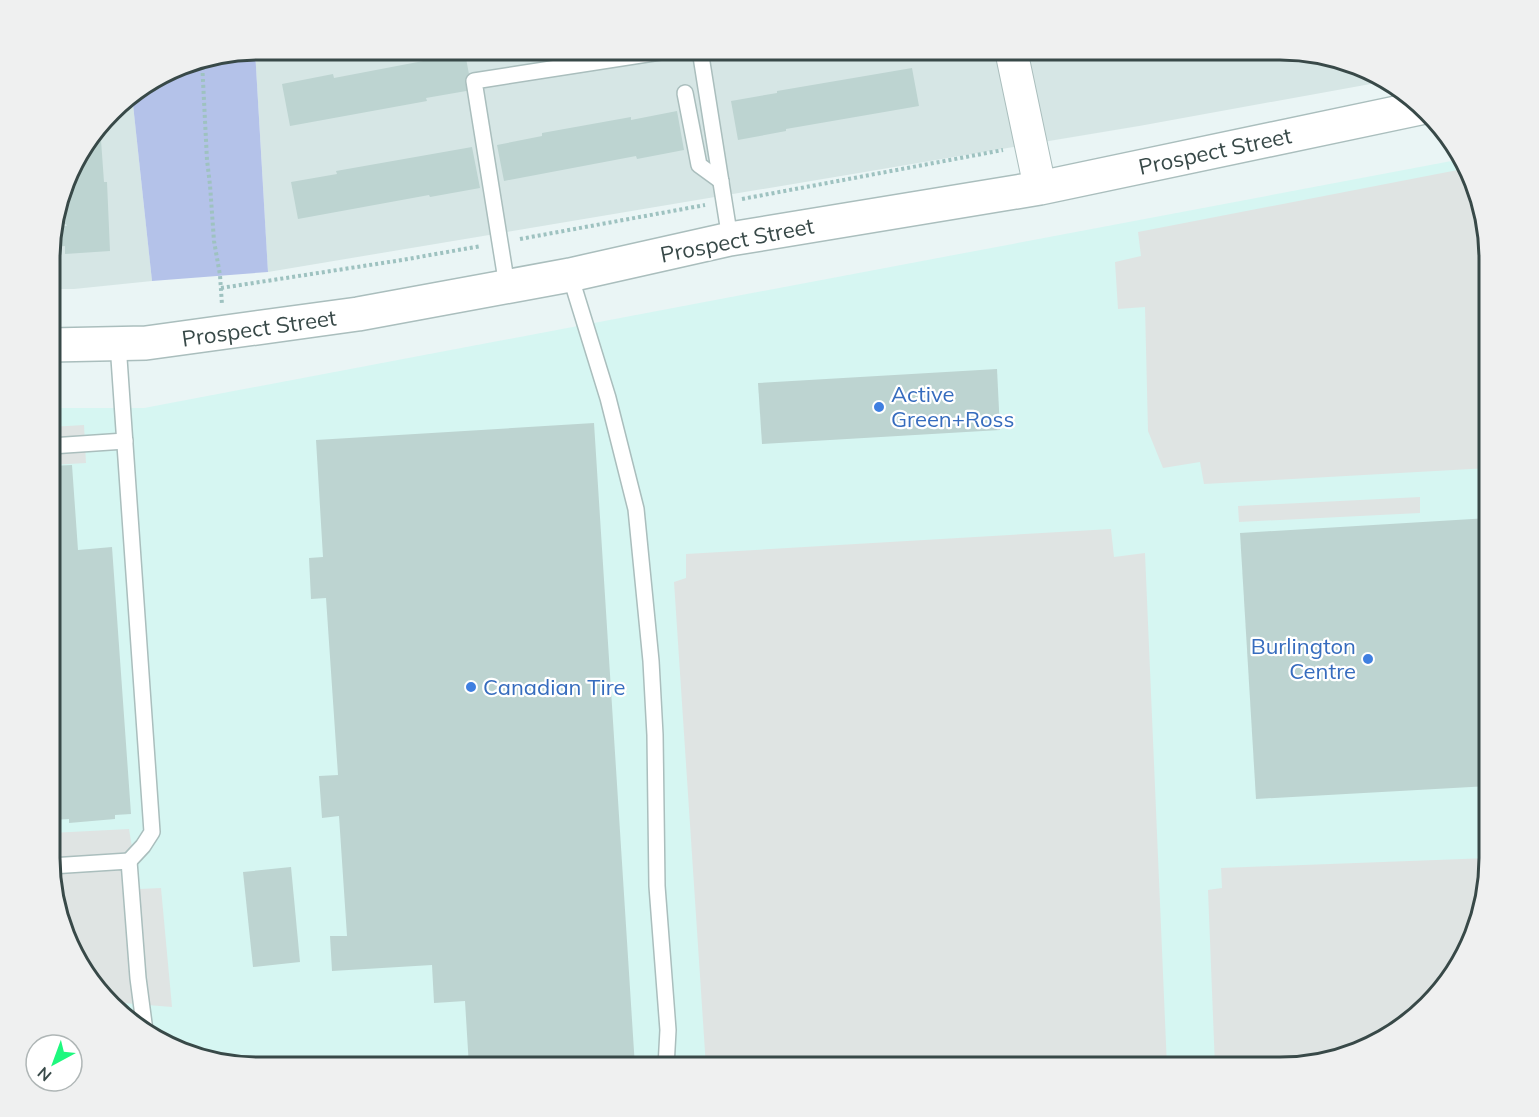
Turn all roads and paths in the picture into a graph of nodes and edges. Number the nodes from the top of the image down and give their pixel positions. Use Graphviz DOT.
graph roads {
  1 [pos="609,60"];
  2 [pos="702,60"];
  3 [pos="1013,60"];
  4 [pos="202,69"];
  5 [pos="685,93"];
  6 [pos="1412,110"];
  7 [pos="1031,144"];
  8 [pos="721,181"];
  9 [pos="1040,188"];
  10 [pos="724,202"];
  11 [pos="730,239"];
  12 [pos="500,243"];
  13 [pos="570,275"];
  14 [pos="507,286"];
  15 [pos="118,344"];
  16 [pos="60,345"];
  17 [pos="125,441"];
  18 [pos="60,445"];
  19 [pos="129,861"];
  20 [pos="60,865"];
  21 [pos="143,1019"];
  22 [pos="667,1057"];
  1 -- 12 [label="lane"];
  2 -- 8 [label="lane"];
  3 -- 7 [label="street"];
  4 -- 12 [label="path"];
  5 -- 8 [label="lane"];
  6 -- 9 [label="street, Prospect Street"];
  7 -- 9 [label="street"];
  7 -- 10 [label="path"];
  8 -- 10 [label="lane"];
  9 -- 11 [label="street, Prospect Street"];
  10 -- 11 [label="lane"];
  10 -- 12 [label="path"];
  11 -- 13 [label="street, Prospect Street"];
  12 -- 14 [label="lane"];
  13 -- 14 [label="street, Prospect Street"];
  13 -- 22 [label="lane"];
  14 -- 15 [label="street, Prospect Street"];
  15 -- 16 [label="street, Prospect Street"];
  15 -- 17 [label="lane"];
  17 -- 18 [label="lane"];
  17 -- 19 [label="lane"];
  19 -- 20 [label="lane"];
  19 -- 21 [label="lane"];
}
